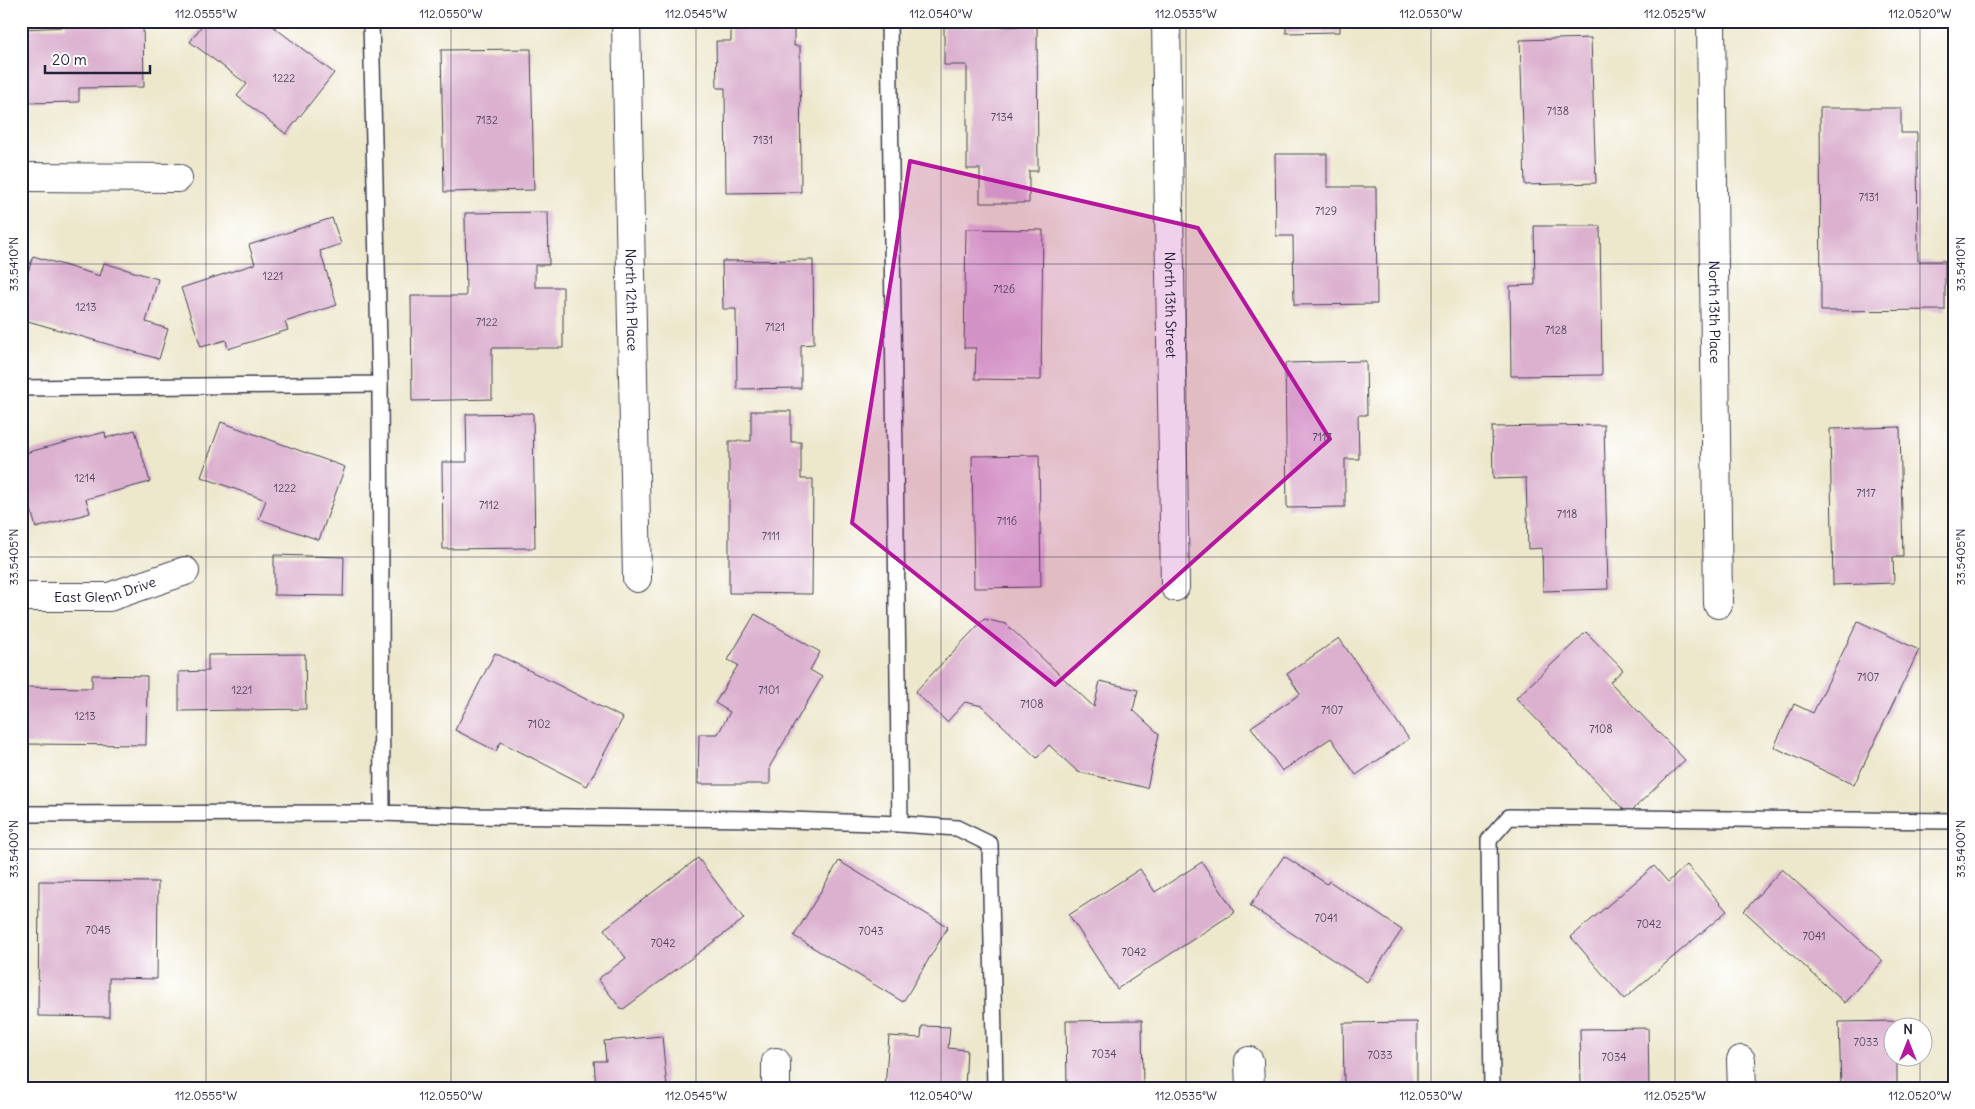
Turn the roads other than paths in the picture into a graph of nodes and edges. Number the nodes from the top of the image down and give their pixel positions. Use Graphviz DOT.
graph roads {
  1 [pos="371,21"];
  2 [pos="626,21"];
  3 [pos="889,21"];
  4 [pos="1166,21"];
  5 [pos="1711,21"];
  6 [pos="21,177"];
  7 [pos="178,178"];
  8 [pos="380,384"];
  9 [pos="21,388"];
  10 [pos="185,571"];
  11 [pos="637,578"];
  12 [pos="1175,587"];
  13 [pos="21,597"];
  14 [pos="1718,604"];
  15 [pos="382,813"];
  16 [pos="21,814"];
  17 [pos="1954,821"];
  18 [pos="900,824"];
  19 [pos="1742,1060"];
  20 [pos="1249,1061"];
  21 [pos="995,1088"];
  22 [pos="1250,1088"];
  23 [pos="1492,1088"];
  24 [pos="1742,1088"];
  1 -- 8 [label="lane"];
  2 -- 11 [label="street, North 12th Place"];
  3 -- 18 [label="lane"];
  4 -- 12 [label="street, North 13th Street"];
  5 -- 14 [label="street, North 13th Place"];
  6 -- 7 [label="street"];
  8 -- 9 [label="lane"];
  8 -- 15 [label="lane"];
  10 -- 13 [label="street, East Glenn Drive"];
  15 -- 16 [label="lane"];
  15 -- 18 [label="lane"];
  17 -- 23 [label="lane"];
  18 -- 21 [label="lane"];
  19 -- 24 [label="street"];
  20 -- 22 [label="street"];
}
